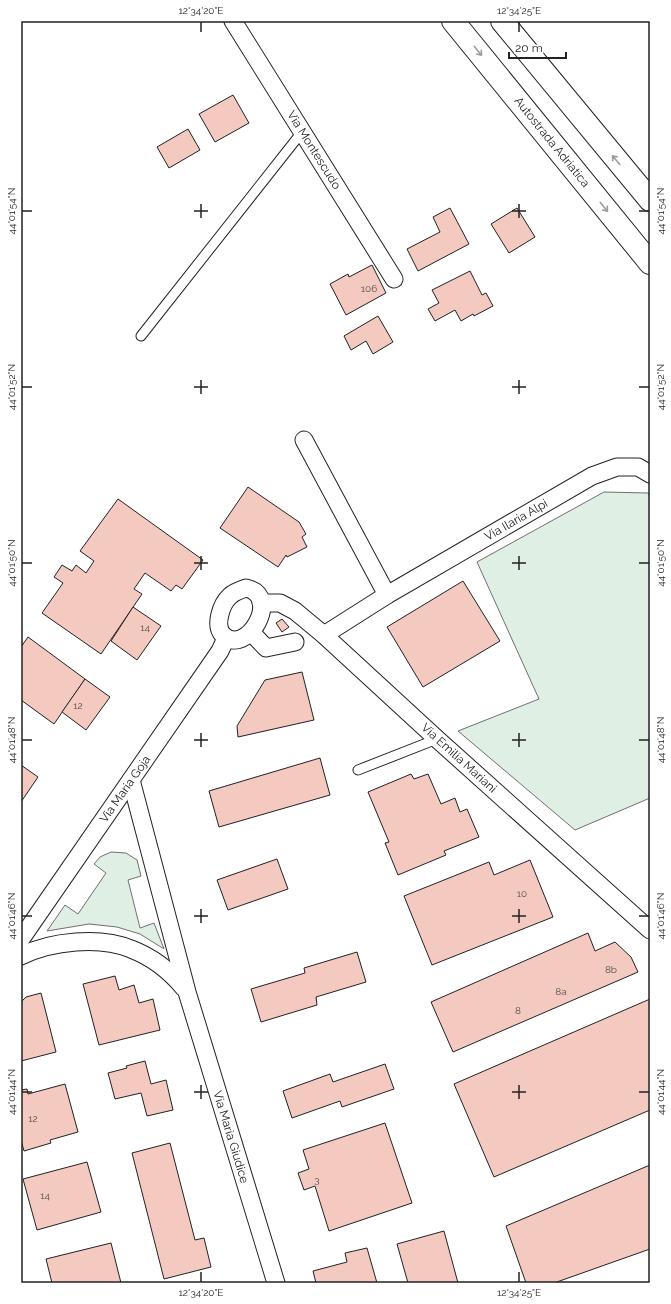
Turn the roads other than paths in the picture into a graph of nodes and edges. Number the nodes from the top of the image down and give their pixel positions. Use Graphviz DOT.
graph roads {
  1 [pos="233,21"];
  2 [pos="453,21"];
  3 [pos="502,21"];
  4 [pos="302,132"];
  5 [pos="650,200"];
  6 [pos="650,263"];
  7 [pos="394,279"];
  8 [pos="141,336"];
  9 [pos="304,440"];
  10 [pos="650,474"];
  11 [pos="387,595"];
  12 [pos="261,603"];
  13 [pos="251,632"];
  14 [pos="324,635"];
  15 [pos="226,638"];
  16 [pos="295,642"];
  17 [pos="437,738"];
  18 [pos="358,770"];
  19 [pos="131,780"];
  20 [pos="650,930"];
  21 [pos="21,939"];
  22 [pos="21,956"];
  23 [pos="187,992"];
  24 [pos="276,1283"];
  1 -- 4 [label="street, Via Montescudo"];
  2 -- 6 [label="highway, Autostrada Adriatica, one-way"];
  5 -- 3 [label="highway, one-way"];
  4 -- 7 [label="street, Via Montescudo"];
  4 -- 8 [label="lane"];
  9 -- 11 [label="street"];
  10 -- 11 [label="street, Via Ilaria Alpi"];
  11 -- 14 [label="street, Via Ilaria Alpi"];
  12 -- 13 [label="street"];
  12 -- 14 [label="street, Via Emilia Mariani"];
  12 -- 15 [label="street"];
  13 -- 15 [label="street"];
  13 -- 16 [label="street"];
  14 -- 17 [label="street, Via Emilia Mariani"];
  15 -- 19 [label="street, Via Maria Goja"];
  17 -- 18 [label="lane"];
  17 -- 20 [label="street, Via Emilia Mariani"];
  19 -- 21 [label="street, Via Maria Goja"];
  19 -- 23 [label="street, Via Maria Giudice"];
  22 -- 23 [label="street, Via Maria Giudice"];
  23 -- 24 [label="street, Via Maria Giudice"];
}
